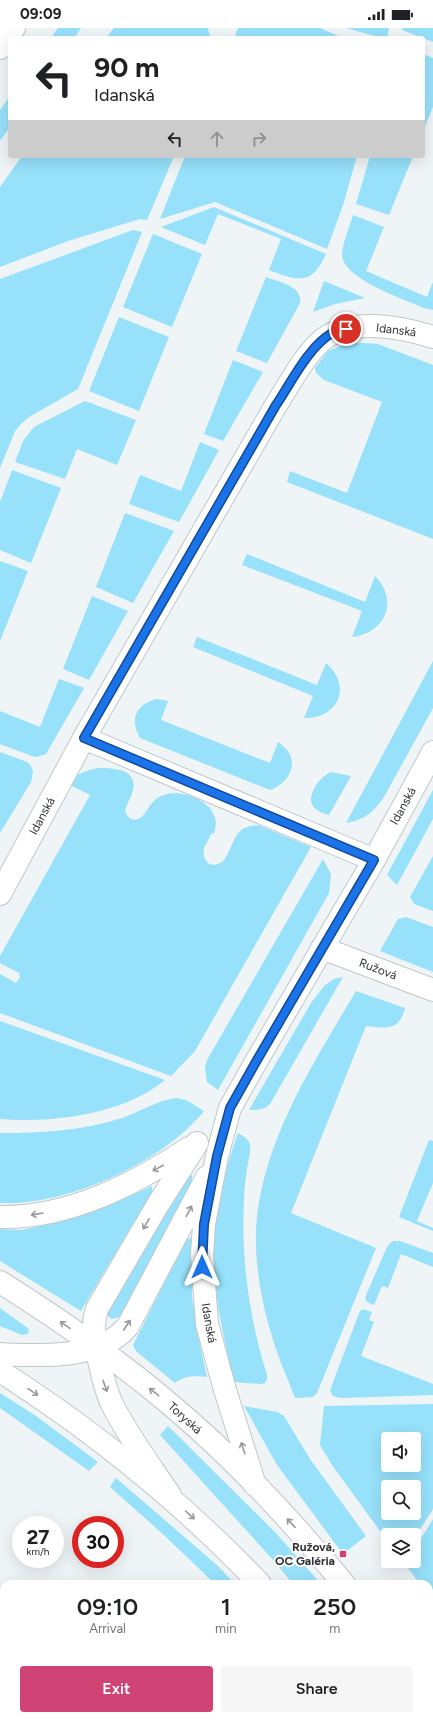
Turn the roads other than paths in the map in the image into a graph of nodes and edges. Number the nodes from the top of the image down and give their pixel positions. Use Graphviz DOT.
graph roads {
  1 [pos="8,37"];
  2 [pos="0,48"];
  3 [pos="433,337"];
  4 [pos="84,738"];
  5 [pos="433,752"];
  6 [pos="374,860"];
  7 [pos="0,894"];
  8 [pos="322,948"];
  9 [pos="433,990"];
  10 [pos="230,1108"];
  11 [pos="197,1144"];
  12 [pos="217,1156"];
  13 [pos="0,1217"];
  14 [pos="0,1282"];
  15 [pos="97,1348"];
  16 [pos="0,1354"];
  17 [pos="0,1371"];
  18 [pos="255,1485"];
  19 [pos="174,1500"];
  20 [pos="256,1580"];
  21 [pos="341,1580"];
  1 -- 2 [label="street"];
  3 -- 4 [label="street, Idanská"];
  4 -- 6 [label="street"];
  4 -- 7 [label="street, Idanská"];
  5 -- 6 [label="street, Idanská"];
  6 -- 8 [label="street, Idanská"];
  8 -- 9 [label="street, Ružová"];
  8 -- 10 [label="street, Idanská"];
  10 -- 11 [label="street, Idanská"];
  10 -- 12 [label="street, Idanská"];
  11 -- 13 [label="street, Idanská, one-way"];
  11 -- 15 [label="street, Idanská, one-way"];
  15 -- 12 [label="street, Idanská, one-way"];
  18 -- 12 [label="street, Idanská, one-way"];
  15 -- 14 [label="street, Toryská, one-way"];
  15 -- 16 [label="street, Idanská"];
  18 -- 15 [label="street, Toryská, one-way"];
  15 -- 19 [label="street, Idanská, one-way"];
  17 -- 19 [label="street, one-way"];
  21 -- 18 [label="street, Toryská, one-way"];
  19 -- 20 [label="street, one-way"];
}
